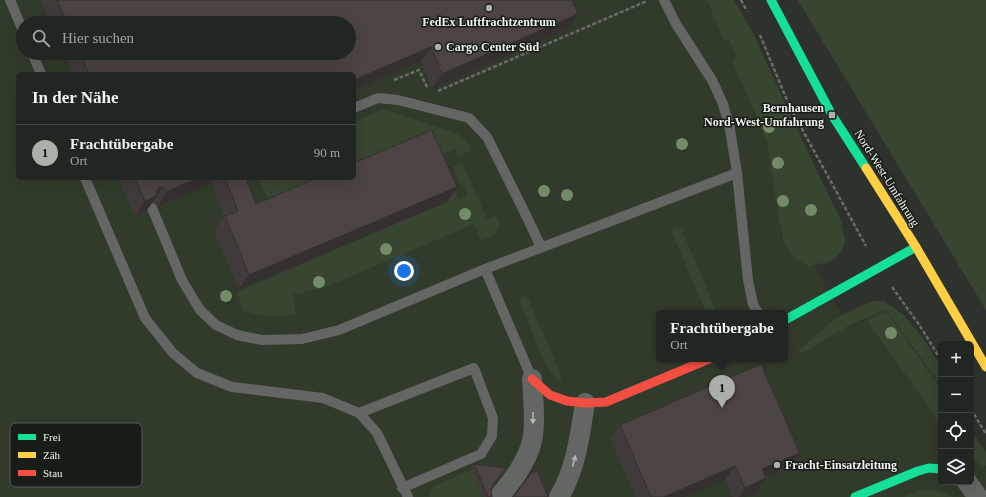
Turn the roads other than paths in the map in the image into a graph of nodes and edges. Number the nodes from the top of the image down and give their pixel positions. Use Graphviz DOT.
graph roads {
  1 [pos="10,0"];
  2 [pos="664,0"];
  3 [pos="771,0"];
  4 [pos="17,16"];
  5 [pos="35,60"];
  6 [pos="40,72"];
  7 [pos="356,107"];
  8 [pos="737,173"];
  9 [pos="86,180"];
  10 [pos="152,208"];
  11 [pos="541,247"];
  12 [pos="916,247"];
  13 [pos="484,269"];
  14 [pos="756,310"];
  15 [pos="788,318"];
  16 [pos="702,362"];
  17 [pos="986,367"];
  18 [pos="532,379"];
  19 [pos="585,403"];
  20 [pos="359,414"];
  21 [pos="938,469"];
  22 [pos="969,485"];
  23 [pos="402,488"];
  24 [pos="408,497"];
  25 [pos="499,497"];
  26 [pos="558,497"];
  27 [pos="855,497"];
  28 [pos="978,497"];
  1 -- 4 [label="lane"];
  2 -- 8 [label="lane"];
  3 -- 12 [label="street, Nord-West-Umfahrung"];
  5 -- 6 [label="lane"];
  7 -- 11 [label="lane"];
  8 -- 11 [label="lane"];
  8 -- 14 [label="lane"];
  9 -- 20 [label="lane"];
  10 -- 13 [label="lane"];
  11 -- 13 [label="lane"];
  12 -- 15 [label="street"];
  12 -- 17 [label="street, Nord-West-Umfahrung"];
  13 -- 18 [label="lane"];
  16 -- 19 [label="street"];
  18 -- 19 [label="street"];
  18 -- 25 [label="street, one-way"];
  26 -- 19 [label="street, one-way"];
  20 -- 23 [label="lane"];
  20 -- 23 [label="lane"];
  21 -- 27 [label="street"];
  22 -- 28 [label="street"];
  23 -- 24 [label="lane"];
}
